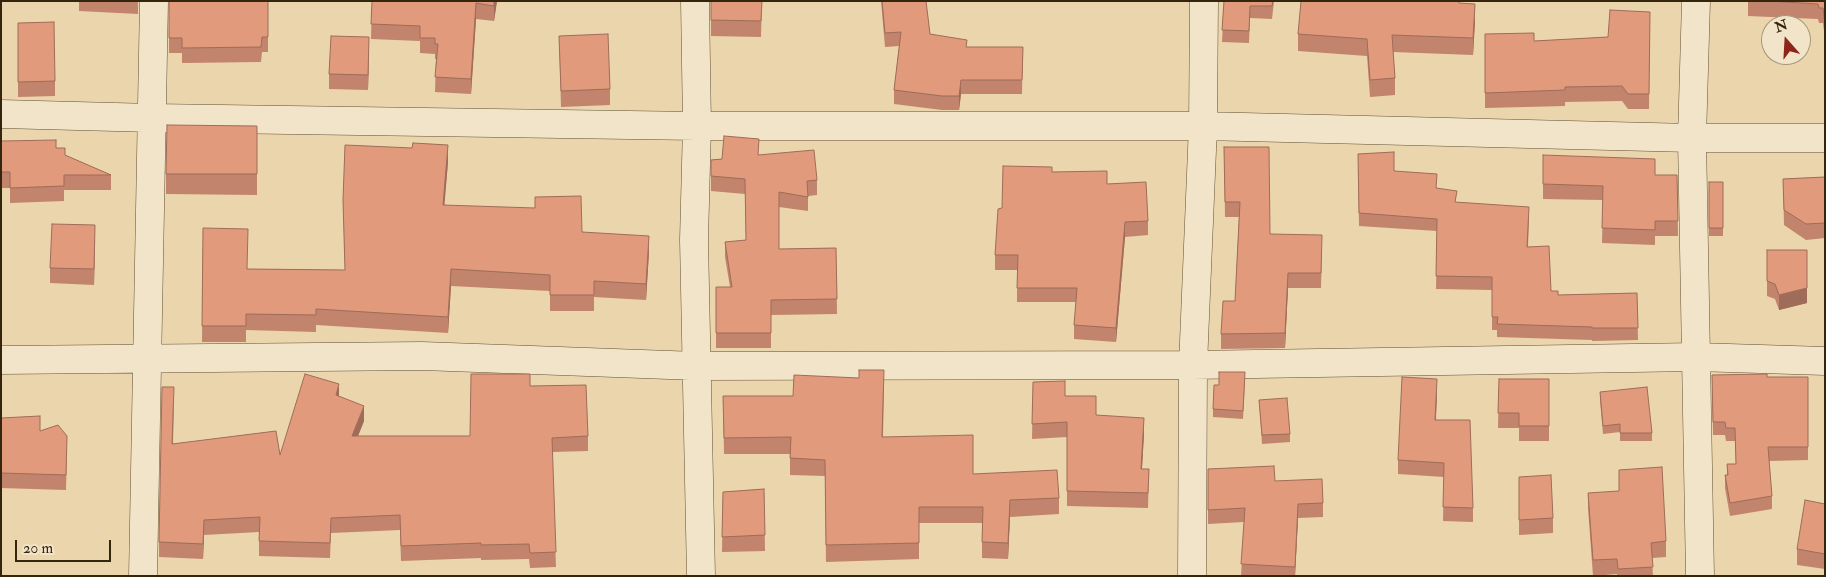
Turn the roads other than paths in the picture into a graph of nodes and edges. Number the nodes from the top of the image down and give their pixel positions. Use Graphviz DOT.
graph roads {
  1 [pos="154,1"];
  2 [pos="695,1"];
  3 [pos="1204,1"];
  4 [pos="1696,1"];
  5 [pos="1,114"];
  6 [pos="153,118"];
  7 [pos="696,126"];
  8 [pos="1203,126"];
  9 [pos="1692,138"];
  10 [pos="1825,138"];
  11 [pos="148,357"];
  12 [pos="1696,357"];
  13 [pos="1,360"];
  14 [pos="1825,361"];
  15 [pos="1193,365"];
  16 [pos="697,366"];
  17 [pos="144,576"];
  18 [pos="701,576"];
  19 [pos="1192,576"];
  20 [pos="1700,576"];
  1 -- 6 [label="street"];
  2 -- 7 [label="street"];
  3 -- 8 [label="street"];
  4 -- 9 [label="street"];
  5 -- 6 [label="street"];
  6 -- 7 [label="street"];
  6 -- 11 [label="street"];
  7 -- 8 [label="street"];
  7 -- 16 [label="street"];
  8 -- 9 [label="street"];
  8 -- 15 [label="street"];
  9 -- 10 [label="street"];
  9 -- 12 [label="street"];
  11 -- 13 [label="street"];
  11 -- 16 [label="street"];
  11 -- 17 [label="street"];
  12 -- 14 [label="street"];
  12 -- 15 [label="street"];
  12 -- 20 [label="street"];
  15 -- 16 [label="street"];
  15 -- 19 [label="street"];
  16 -- 18 [label="street"];
}
